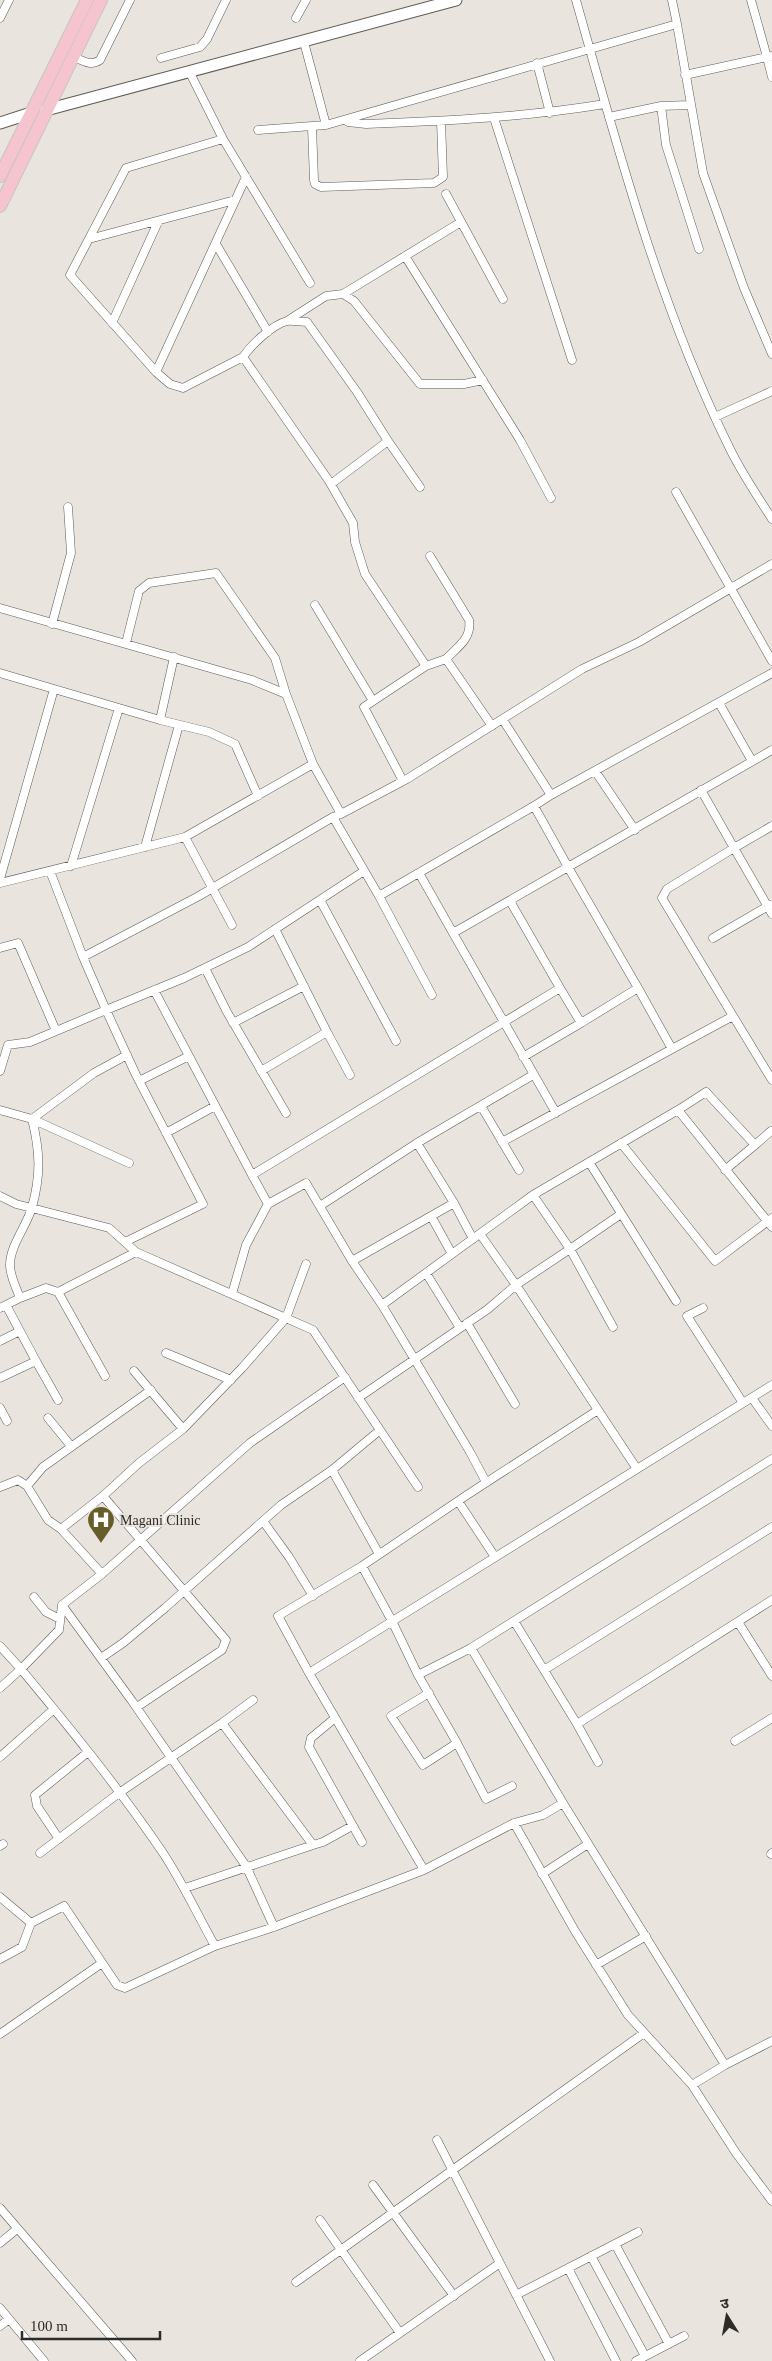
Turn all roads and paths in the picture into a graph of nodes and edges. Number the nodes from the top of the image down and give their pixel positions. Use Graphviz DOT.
graph roads {
  1 [pos="87,0"];
  2 [pos="101,0"];
  3 [pos="130,0"];
  4 [pos="226,0"];
  5 [pos="306,0"];
  6 [pos="456,0"];
  7 [pos="576,0"];
  8 [pos="672,0"];
  9 [pos="751,0"];
  10 [pos="5,4"];
  11 [pos="0,18"];
  12 [pos="296,18"];
  13 [pos="677,24"];
  14 [pos="304,42"];
  15 [pos="590,48"];
  16 [pos="72,56"];
  17 [pos="769,56"];
  18 [pos="161,58"];
  19 [pos="537,63"];
  20 [pos="190,73"];
  21 [pos="685,75"];
  22 [pos="772,77"];
  23 [pos="605,104"];
  24 [pos="690,105"];
  25 [pos="661,106"];
  26 [pos="46,110"];
  27 [pos="31,113"];
  28 [pos="550,113"];
  29 [pos="609,117"];
  30 [pos="494,118"];
  31 [pos="341,121"];
  32 [pos="441,121"];
  33 [pos="0,123"];
  34 [pos="326,125"];
  35 [pos="312,127"];
  36 [pos="258,130"];
  37 [pos="224,139"];
  38 [pos="0,176"];
  39 [pos="246,176"];
  40 [pos="446,194"];
  41 [pos="235,200"];
  42 [pos="0,206"];
  43 [pos="158,222"];
  44 [pos="461,222"];
  45 [pos="89,238"];
  46 [pos="216,244"];
  47 [pos="699,249"];
  48 [pos="406,256"];
  49 [pos="310,282"];
  50 [pos="343,294"];
  51 [pos="504,299"];
  52 [pos="287,321"];
  53 [pos="112,323"];
  54 [pos="268,332"];
  55 [pos="772,354"];
  56 [pos="243,357"];
  57 [pos="572,360"];
  58 [pos="156,372"];
  59 [pos="483,380"];
  60 [pos="772,391"];
  61 [pos="715,417"];
  62 [pos="388,441"];
  63 [pos="331,484"];
  64 [pos="420,487"];
  65 [pos="676,492"];
  66 [pos="551,498"];
  67 [pos="68,507"];
  68 [pos="772,520"];
  69 [pos="430,556"];
  70 [pos="772,564"];
  71 [pos="732,589"];
  72 [pos="315,605"];
  73 [pos="0,608"];
  74 [pos="52,624"];
  75 [pos="126,643"];
  76 [pos="174,657"];
  77 [pos="446,659"];
  78 [pos="772,661"];
  79 [pos="426,666"];
  80 [pos="0,673"];
  81 [pos="772,673"];
  82 [pos="54,689"];
  83 [pos="286,694"];
  84 [pos="373,701"];
  85 [pos="719,702"];
  86 [pos="118,708"];
  87 [pos="160,720"];
  88 [pos="502,720"];
  89 [pos="179,725"];
  90 [pos="492,726"];
  91 [pos="772,750"];
  92 [pos="752,761"];
  93 [pos="314,764"];
  94 [pos="595,771"];
  95 [pos="403,781"];
  96 [pos="701,790"];
  97 [pos="551,795"];
  98 [pos="258,796"];
  99 [pos="534,806"];
  100 [pos="341,814"];
  101 [pos="333,817"];
  102 [pos="772,826"];
  103 [pos="635,830"];
  104 [pos="185,837"];
  105 [pos="144,847"];
  106 [pos="734,848"];
  107 [pos="71,866"];
  108 [pos="568,867"];
  109 [pos="50,871"];
  110 [pos="364,871"];
  111 [pos="419,873"];
  112 [pos="0,880"];
  113 [pos="0,883"];
  114 [pos="213,888"];
  115 [pos="379,896"];
  116 [pos="320,900"];
  117 [pos="510,900"];
  118 [pos="771,909"];
  119 [pos="232,925"];
  120 [pos="275,929"];
  121 [pos="453,933"];
  122 [pos="713,938"];
  123 [pos="0,948"];
  124 [pos="83,957"];
  125 [pos="205,968"];
  126 [pos="304,986"];
  127 [pos="560,988"];
  128 [pos="638,988"];
  129 [pos="154,990"];
  130 [pos="432,995"];
  131 [pos="106,1010"];
  132 [pos="733,1016"];
  133 [pos="502,1023"];
  134 [pos="581,1023"];
  135 [pos="233,1024"];
  136 [pos="56,1031"];
  137 [pos="327,1032"];
  138 [pos="396,1041"];
  139 [pos="0,1042"];
  140 [pos="8,1045"];
  141 [pos="672,1049"];
  142 [pos="127,1055"];
  143 [pos="189,1056"];
  144 [pos="523,1057"];
  145 [pos="0,1071"];
  146 [pos="261,1071"];
  147 [pos="350,1075"];
  148 [pos="533,1075"];
  149 [pos="772,1080"];
  150 [pos="139,1082"];
  151 [pos="215,1106"];
  152 [pos="481,1106"];
  153 [pos="0,1110"];
  154 [pos="678,1110"];
  155 [pos="286,1113"];
  156 [pos="556,1113"];
  157 [pos="32,1119"];
  158 [pos="771,1131"];
  159 [pos="166,1133"];
  160 [pos="502,1142"];
  161 [pos="417,1143"];
  162 [pos="621,1144"];
  163 [pos="754,1145"];
  164 [pos="589,1162"];
  165 [pos="129,1163"];
  166 [pos="519,1170"];
  167 [pos="725,1170"];
  168 [pos="252,1175"];
  169 [pos="533,1195"];
  170 [pos="0,1196"];
  171 [pos="454,1203"];
  172 [pos="268,1204"];
  173 [pos="320,1206"];
  174 [pos="32,1208"];
  175 [pos="621,1214"];
  176 [pos="431,1216"];
  177 [pos="771,1222"];
  178 [pos="476,1236"];
  179 [pos="125,1242"];
  180 [pos="570,1249"];
  181 [pos="136,1252"];
  182 [pos="452,1254"];
  183 [pos="352,1261"];
  184 [pos="306,1264"];
  185 [pos="426,1273"];
  186 [pos="516,1285"];
  187 [pos="58,1292"];
  188 [pos="232,1294"];
  189 [pos="20,1298"];
  190 [pos="676,1301"];
  191 [pos="382,1305"];
  192 [pos="3,1307"];
  193 [pos="703,1308"];
  194 [pos="286,1318"];
  195 [pos="463,1326"];
  196 [pos="614,1327"];
  197 [pos="20,1331"];
  198 [pos="0,1342"];
  199 [pos="166,1353"];
  200 [pos="415,1359"];
  201 [pos="36,1361"];
  202 [pos="134,1371"];
  203 [pos="105,1376"];
  204 [pos="345,1377"];
  205 [pos="0,1378"];
  206 [pos="231,1380"];
  207 [pos="772,1385"];
  208 [pos="151,1390"];
  209 [pos="358,1398"];
  210 [pos="752,1398"];
  211 [pos="58,1400"];
  212 [pos="743,1403"];
  213 [pos="516,1404"];
  214 [pos="0,1408"];
  215 [pos="598,1410"];
  216 [pos="48,1418"];
  217 [pos="7,1421"];
  218 [pos="772,1426"];
  219 [pos="183,1429"];
  220 [pos="380,1430"];
  221 [pos="71,1446"];
  222 [pos="772,1459"];
  223 [pos="637,1469"];
  224 [pos="332,1470"];
  225 [pos="486,1482"];
  226 [pos="27,1486"];
  227 [pos="0,1487"];
  228 [pos="418,1487"];
  229 [pos="103,1496"];
  230 [pos="458,1501"];
  231 [pos="263,1521"];
  232 [pos="772,1527"];
  233 [pos="61,1529"];
  234 [pos="141,1540"];
  235 [pos="379,1554"];
  236 [pos="495,1557"];
  237 [pos="362,1566"];
  238 [pos="102,1574"];
  239 [pos="185,1591"];
  240 [pos="313,1596"];
  241 [pos="34,1597"];
  242 [pos="772,1600"];
  243 [pos="62,1605"];
  244 [pos="60,1619"];
  245 [pos="392,1621"];
  246 [pos="514,1621"];
  247 [pos="738,1622"];
  248 [pos="0,1646"];
  249 [pos="471,1648"];
  250 [pos="101,1658"];
  251 [pos="21,1669"];
  252 [pos="544,1670"];
  253 [pos="308,1673"];
  254 [pos="418,1675"];
  255 [pos="772,1676"];
  256 [pos="0,1688"];
  257 [pos="429,1693"];
  258 [pos="253,1700"];
  259 [pos="137,1707"];
  260 [pos="54,1709"];
  261 [pos="335,1718"];
  262 [pos="772,1718"];
  263 [pos="222,1723"];
  264 [pos="577,1724"];
  265 [pos="735,1741"];
  266 [pos="457,1743"];
  267 [pos="88,1752"];
  268 [pos="0,1757"];
  269 [pos="172,1758"];
  270 [pos="598,1762"];
  271 [pos="512,1786"];
  272 [pos="119,1793"];
  273 [pos="563,1803"];
  274 [pos="514,1823"];
  275 [pos="352,1826"];
  276 [pos="59,1839"];
  277 [pos="362,1842"];
  278 [pos="588,1844"];
  279 [pos="313,1845"];
  280 [pos="40,1853"];
  281 [pos="246,1866"];
  282 [pos="424,1870"];
  283 [pos="542,1874"];
  284 [pos="185,1888"];
  285 [pos="0,1897"];
  286 [pos="32,1923"];
  287 [pos="274,1927"];
  288 [pos="646,1936"];
  289 [pos="215,1946"];
  290 [pos="0,1959"];
  291 [pos="102,1963"];
  292 [pos="596,1965"];
  293 [pos="644,2033"];
  294 [pos="0,2034"];
  295 [pos="772,2041"];
  296 [pos="725,2065"];
  297 [pos="692,2085"];
  298 [pos="437,2140"];
  299 [pos="453,2170"];
  300 [pos="373,2185"];
  301 [pos="772,2201"];
  302 [pos="0,2208"];
  303 [pos="393,2213"];
  304 [pos="320,2220"];
  305 [pos="17,2229"];
  306 [pos="638,2232"];
  307 [pos="0,2243"];
  308 [pos="615,2244"];
  309 [pos="341,2250"];
  310 [pos="591,2256"];
  311 [pos="500,2263"];
  312 [pos="568,2268"];
  313 [pos="296,2282"];
  314 [pos="516,2295"];
  315 [pos="454,2296"];
  316 [pos="0,2308"];
  317 [pos="8,2319"];
  318 [pos="0,2326"];
  319 [pos="400,2332"];
  320 [pos="684,2336"];
  321 [pos="669,2344"];
  322 [pos="650,2357"];
  323 [pos="44,2361"];
  324 [pos="132,2361"];
  325 [pos="360,2361"];
  326 [pos="550,2361"];
  327 [pos="616,2361"];
  328 [pos="636,2361"];
  1 -- 27 [label="main road"];
  2 -- 16 [label="main road"];
  3 -- 16 [label="street"];
  4 -- 18 [label="street"];
  5 -- 12 [label="street"];
  6 -- 14 [label="main road"];
  7 -- 15 [label="street"];
  8 -- 13 [label="street"];
  9 -- 17 [label="street"];
  10 -- 11 [label="street"];
  13 -- 15 [label="street"];
  13 -- 21 [label="street"];
  14 -- 20 [label="main road"];
  14 -- 34 [label="street"];
  15 -- 19 [label="street"];
  15 -- 23 [label="street"];
  16 -- 26 [label="main road"];
  17 -- 21 [label="street"];
  17 -- 22 [label="street"];
  19 -- 28 [label="street"];
  19 -- 31 [label="street"];
  20 -- 26 [label="main road"];
  20 -- 37 [label="street"];
  21 -- 24 [label="street"];
  23 -- 28 [label="street"];
  23 -- 29 [label="street"];
  24 -- 25 [label="street"];
  24 -- 55 [label="street"];
  25 -- 29 [label="street"];
  25 -- 47 [label="street"];
  26 -- 42 [label="main road"];
  27 -- 33 [label="main road"];
  27 -- 38 [label="main road"];
  28 -- 30 [label="street"];
  29 -- 61 [label="street"];
  30 -- 32 [label="street"];
  30 -- 57 [label="street"];
  31 -- 32 [label="street"];
  31 -- 34 [label="street"];
  32 -- 35 [label="street"];
  34 -- 35 [label="street"];
  35 -- 36 [label="street"];
  37 -- 39 [label="street"];
  37 -- 45 [label="street"];
  39 -- 41 [label="street"];
  39 -- 49 [label="street"];
  40 -- 44 [label="street"];
  41 -- 43 [label="street"];
  41 -- 46 [label="street"];
  43 -- 45 [label="street"];
  43 -- 53 [label="street"];
  44 -- 48 [label="street"];
  44 -- 51 [label="street"];
  45 -- 53 [label="street"];
  46 -- 54 [label="street"];
  46 -- 58 [label="street"];
  48 -- 50 [label="street"];
  48 -- 59 [label="street"];
  50 -- 52 [label="street"];
  50 -- 59 [label="street"];
  52 -- 54 [label="street"];
  52 -- 62 [label="street"];
  53 -- 58 [label="street"];
  54 -- 56 [label="street"];
  56 -- 58 [label="street"];
  56 -- 63 [label="street"];
  59 -- 66 [label="street"];
  60 -- 61 [label="street"];
  61 -- 68 [label="street"];
  62 -- 63 [label="street"];
  62 -- 64 [label="street"];
  63 -- 79 [label="street"];
  65 -- 71 [label="street"];
  67 -- 74 [label="street"];
  69 -- 77 [label="street"];
  70 -- 71 [label="street"];
  71 -- 78 [label="street"];
  71 -- 88 [label="street"];
  72 -- 84 [label="street"];
  73 -- 74 [label="street"];
  74 -- 75 [label="street"];
  75 -- 76 [label="street"];
  75 -- 83 [label="street"];
  76 -- 83 [label="street"];
  76 -- 87 [label="street"];
  77 -- 79 [label="street"];
  77 -- 90 [label="street"];
  79 -- 84 [label="street"];
  80 -- 82 [label="street"];
  81 -- 85 [label="street"];
  82 -- 86 [label="street"];
  82 -- 112 [label="street"];
  83 -- 93 [label="street"];
  84 -- 95 [label="street"];
  85 -- 92 [label="street"];
  85 -- 94 [label="street"];
  86 -- 87 [label="street"];
  86 -- 107 [label="street"];
  87 -- 89 [label="street"];
  88 -- 90 [label="street"];
  88 -- 97 [label="street"];
  89 -- 98 [label="street"];
  89 -- 105 [label="street"];
  90 -- 95 [label="street"];
  91 -- 92 [label="street"];
  92 -- 96 [label="street"];
  93 -- 98 [label="street"];
  93 -- 100 [label="street"];
  94 -- 97 [label="street"];
  94 -- 103 [label="street"];
  95 -- 100 [label="street"];
  96 -- 103 [label="street"];
  96 -- 106 [label="street"];
  97 -- 99 [label="street"];
  98 -- 104 [label="street"];
  99 -- 108 [label="street"];
  99 -- 111 [label="street"];
  100 -- 101 [label="street"];
  101 -- 110 [label="street"];
  101 -- 114 [label="street"];
  102 -- 106 [label="street"];
  103 -- 108 [label="street"];
  104 -- 105 [label="street"];
  104 -- 114 [label="street"];
  105 -- 107 [label="street"];
  106 -- 118 [label="street"];
  106 -- 132 [label="street"];
  107 -- 109 [label="street"];
  108 -- 117 [label="street"];
  108 -- 128 [label="street"];
  109 -- 113 [label="street"];
  109 -- 124 [label="street"];
  110 -- 115 [label="street"];
  110 -- 116 [label="street"];
  111 -- 115 [label="street"];
  111 -- 121 [label="street"];
  114 -- 119 [label="street"];
  114 -- 124 [label="street"];
  115 -- 130 [label="street"];
  116 -- 120 [label="street"];
  116 -- 138 [label="street"];
  117 -- 121 [label="street"];
  117 -- 127 [label="street"];
  118 -- 122 [label="street"];
  120 -- 125 [label="street"];
  120 -- 126 [label="street"];
  121 -- 133 [label="street"];
  123 -- 136 [label="street"];
  124 -- 131 [label="street"];
  125 -- 129 [label="street"];
  125 -- 135 [label="street"];
  126 -- 135 [label="street"];
  126 -- 137 [label="street"];
  127 -- 133 [label="street"];
  127 -- 134 [label="street"];
  128 -- 134 [label="street"];
  128 -- 141 [label="street"];
  129 -- 131 [label="street"];
  129 -- 143 [label="street"];
  131 -- 136 [label="street"];
  131 -- 142 [label="street"];
  132 -- 141 [label="street"];
  132 -- 149 [label="street"];
  133 -- 144 [label="street"];
  133 -- 168 [label="street"];
  134 -- 144 [label="street"];
  135 -- 146 [label="street"];
  136 -- 140 [label="street"];
  137 -- 146 [label="street"];
  137 -- 147 [label="street"];
  139 -- 140 [label="street"];
  140 -- 145 [label="street"];
  141 -- 156 [label="street"];
  142 -- 150 [label="street"];
  142 -- 157 [label="street"];
  143 -- 150 [label="street"];
  143 -- 151 [label="street"];
  144 -- 148 [label="street"];
  146 -- 155 [label="street"];
  148 -- 152 [label="street"];
  148 -- 156 [label="street"];
  150 -- 159 [label="street"];
  151 -- 159 [label="street"];
  151 -- 168 [label="street"];
  152 -- 160 [label="street"];
  152 -- 161 [label="street"];
  153 -- 157 [label="street"];
  154 -- 162 [label="street"];
  154 -- 163 [label="street"];
  154 -- 167 [label="street"];
  156 -- 160 [label="street"];
  157 -- 165 [label="street"];
  157 -- 174 [label="street"];
  158 -- 163 [label="street"];
  159 -- 179 [label="street"];
  160 -- 166 [label="street"];
  161 -- 171 [label="street"];
  161 -- 173 [label="street"];
  162 -- 164 [label="street"];
  162 -- 177 [label="street"];
  163 -- 167 [label="street"];
  164 -- 169 [label="street"];
  164 -- 175 [label="street"];
  167 -- 177 [label="street"];
  168 -- 172 [label="street"];
  169 -- 178 [label="street"];
  169 -- 180 [label="street"];
  170 -- 174 [label="street"];
  171 -- 176 [label="street"];
  171 -- 178 [label="street"];
  172 -- 173 [label="street"];
  172 -- 188 [label="street"];
  173 -- 183 [label="street"];
  174 -- 179 [label="street"];
  174 -- 189 [label="street"];
  175 -- 180 [label="street"];
  175 -- 190 [label="street"];
  176 -- 182 [label="street"];
  176 -- 183 [label="street"];
  178 -- 182 [label="street"];
  178 -- 186 [label="street"];
  179 -- 181 [label="street"];
  180 -- 186 [label="street"];
  180 -- 196 [label="street"];
  181 -- 187 [label="street"];
  181 -- 188 [label="street"];
  182 -- 185 [label="street"];
  183 -- 191 [label="street"];
  184 -- 194 [label="street"];
  185 -- 191 [label="street"];
  185 -- 195 [label="street"];
  186 -- 195 [label="street"];
  186 -- 215 [label="street"];
  187 -- 189 [label="street"];
  187 -- 203 [label="street"];
  188 -- 194 [label="street"];
  189 -- 192 [label="street"];
  191 -- 200 [label="street"];
  192 -- 197 [label="street"];
  193 -- 212 [label="street"];
  194 -- 204 [label="street"];
  194 -- 206 [label="street"];
  195 -- 200 [label="street"];
  195 -- 213 [label="street"];
  197 -- 198 [label="street"];
  197 -- 201 [label="street"];
  199 -- 206 [label="street"];
  200 -- 209 [label="street"];
  200 -- 225 [label="street"];
  201 -- 205 [label="street"];
  201 -- 211 [label="street"];
  202 -- 208 [label="street"];
  204 -- 209 [label="street"];
  204 -- 234 [label="street"];
  206 -- 219 [label="street"];
  207 -- 210 [label="street"];
  208 -- 219 [label="street"];
  208 -- 221 [label="street"];
  209 -- 220 [label="street"];
  210 -- 212 [label="street"];
  210 -- 218 [label="street"];
  212 -- 223 [label="street"];
  214 -- 217 [label="street"];
  215 -- 223 [label="street"];
  215 -- 225 [label="street"];
  216 -- 221 [label="street"];
  219 -- 229 [label="street"];
  220 -- 224 [label="street"];
  220 -- 228 [label="street"];
  221 -- 226 [label="street"];
  222 -- 246 [label="street"];
  223 -- 236 [label="street"];
  224 -- 231 [label="street"];
  224 -- 235 [label="street"];
  225 -- 230 [label="street"];
  226 -- 227 [label="street"];
  226 -- 233 [label="street"];
  229 -- 233 [label="street"];
  229 -- 234 [label="street"];
  230 -- 235 [label="street"];
  230 -- 236 [label="street"];
  231 -- 239 [label="street"];
  231 -- 240 [label="street"];
  232 -- 252 [label="street"];
  233 -- 238 [label="street"];
  234 -- 238 [label="street"];
  234 -- 239 [label="street"];
  235 -- 237 [label="street"];
  236 -- 245 [label="street"];
  237 -- 240 [label="street"];
  237 -- 245 [label="street"];
  238 -- 243 [label="street"];
  239 -- 250 [label="street"];
  239 -- 259 [label="street"];
  240 -- 253 [label="street"];
  241 -- 244 [label="street"];
  242 -- 247 [label="street"];
  243 -- 244 [label="street"];
  243 -- 250 [label="street"];
  244 -- 251 [label="street"];
  245 -- 253 [label="street"];
  245 -- 254 [label="street"];
  246 -- 249 [label="street"];
  246 -- 252 [label="street"];
  247 -- 255 [label="street"];
  247 -- 264 [label="street"];
  248 -- 251 [label="street"];
  249 -- 254 [label="street"];
  249 -- 273 [label="street"];
  250 -- 259 [label="street"];
  251 -- 256 [label="street"];
  251 -- 260 [label="street"];
  252 -- 264 [label="street"];
  253 -- 261 [label="street"];
  254 -- 257 [label="street"];
  257 -- 266 [label="street"];
  257 -- 266 [label="street"];
  258 -- 263 [label="street"];
  259 -- 269 [label="street"];
  260 -- 267 [label="street"];
  260 -- 268 [label="street"];
  261 -- 275 [label="street"];
  261 -- 282 [label="street"];
  262 -- 265 [label="street"];
  263 -- 269 [label="street"];
  263 -- 279 [label="street"];
  264 -- 270 [label="street"];
  266 -- 271 [label="street"];
  267 -- 272 [label="street"];
  267 -- 276 [label="street"];
  269 -- 272 [label="street"];
  269 -- 281 [label="street"];
  272 -- 276 [label="street"];
  272 -- 284 [label="street"];
  273 -- 274 [label="street"];
  273 -- 278 [label="street"];
  274 -- 282 [label="street"];
  274 -- 283 [label="street"];
  275 -- 277 [label="street"];
  275 -- 279 [label="street"];
  276 -- 280 [label="street"];
  278 -- 283 [label="street"];
  278 -- 288 [label="street"];
  279 -- 281 [label="street"];
  281 -- 284 [label="street"];
  281 -- 287 [label="street"];
  282 -- 287 [label="street"];
  283 -- 292 [label="street"];
  284 -- 289 [label="street"];
  285 -- 286 [label="street"];
  286 -- 290 [label="street"];
  286 -- 291 [label="street"];
  287 -- 289 [label="street"];
  288 -- 292 [label="street"];
  288 -- 296 [label="street"];
  289 -- 291 [label="street"];
  291 -- 294 [label="street"];
  292 -- 293 [label="street"];
  293 -- 297 [label="street"];
  293 -- 299 [label="street"];
  295 -- 296 [label="street"];
  296 -- 297 [label="street"];
  297 -- 301 [label="street"];
  298 -- 299 [label="street"];
  299 -- 303 [label="street"];
  299 -- 311 [label="street"];
  300 -- 303 [label="street"];
  302 -- 305 [label="street"];
  303 -- 309 [label="street"];
  303 -- 315 [label="street"];
  304 -- 309 [label="street"];
  305 -- 307 [label="street"];
  305 -- 324 [label="street"];
  306 -- 308 [label="street"];
  308 -- 310 [label="street"];
  308 -- 321 [label="street"];
  309 -- 313 [label="street"];
  309 -- 319 [label="street"];
  310 -- 312 [label="street"];
  310 -- 322 [label="street"];
  311 -- 314 [label="street"];
  311 -- 315 [label="street"];
  312 -- 314 [label="street"];
  312 -- 327 [label="street"];
  314 -- 326 [label="street"];
  315 -- 319 [label="street"];
  316 -- 317 [label="street"];
  317 -- 318 [label="street"];
  317 -- 323 [label="street"];
  319 -- 325 [label="street"];
  320 -- 321 [label="street"];
  321 -- 322 [label="street"];
  322 -- 328 [label="street"];
}
